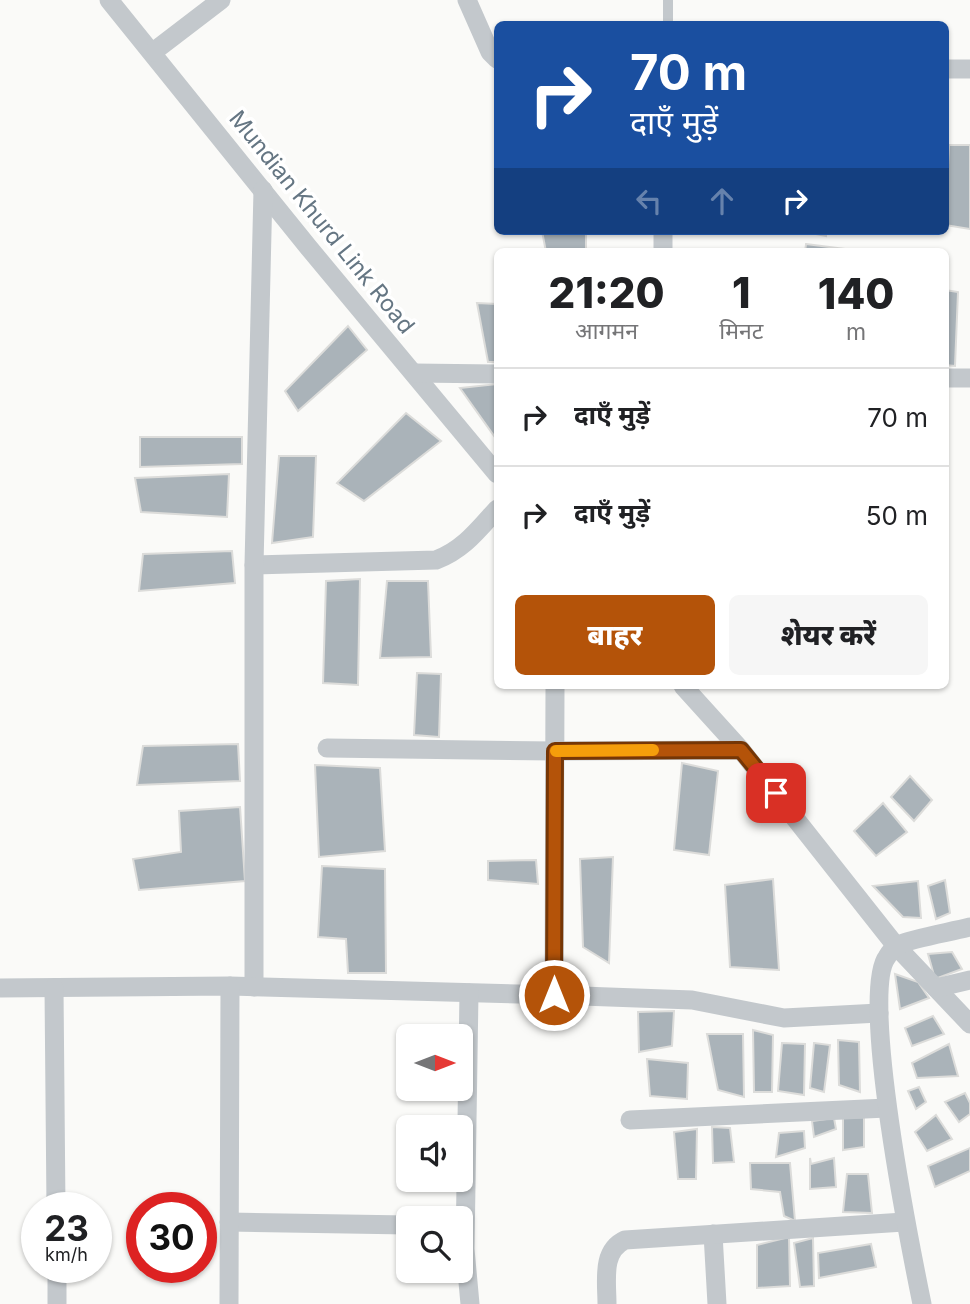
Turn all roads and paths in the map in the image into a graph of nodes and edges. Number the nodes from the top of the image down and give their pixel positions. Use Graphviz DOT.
graph roads {
  1 [pos="109,0"];
  2 [pos="221,0"];
  3 [pos="467,0"];
  4 [pos="668,0"];
  5 [pos="668,21"];
  6 [pos="153,52"];
  7 [pos="494,56"];
  8 [pos="949,69"];
  9 [pos="970,69"];
  10 [pos="263,190"];
  11 [pos="414,373"];
  12 [pos="494,374"];
  13 [pos="949,378"];
  14 [pos="970,378"];
  15 [pos="494,470"];
  16 [pos="494,512"];
  17 [pos="254,565"];
  18 [pos="555,689"];
  19 [pos="686,689"];
  20 [pos="327,748"];
  21 [pos="741,750"];
  22 [pos="555,751"];
  23 [pos="970,927"];
  24 [pos="896,946"];
  25 [pos="970,980"];
  26 [pos="230,986"];
  27 [pos="254,987"];
  28 [pos="0,988"];
  29 [pos="54,988"];
  30 [pos="936,988"];
  31 [pos="469,993"];
  32 [pos="554,995"];
  33 [pos="879,1013"];
  34 [pos="970,1024"];
  35 [pos="887,1108"];
  36 [pos="630,1120"];
  37 [pos="56,1192"];
  38 [pos="464,1206"];
  39 [pos="229,1222"];
  40 [pos="904,1222"];
  41 [pos="396,1225"];
  42 [pos="713,1234"];
  43 [pos="57,1283"];
  44 [pos="468,1283"];
  45 [pos="57,1304"];
  46 [pos="229,1304"];
  47 [pos="470,1304"];
  48 [pos="607,1304"];
  49 [pos="716,1304"];
  50 [pos="922,1304"];
  1 -- 6 [label="street, Mundian Khurd Link Road"];
  2 -- 6 [label="street"];
  3 -- 7 [label="street"];
  4 -- 5 [label="lane"];
  6 -- 10 [label="street, Mundian Khurd Link Road"];
  8 -- 9 [label="street"];
  10 -- 11 [label="street, Mundian Khurd Link Road"];
  10 -- 17 [label="street"];
  11 -- 12 [label="street"];
  11 -- 15 [label="street, Mundian Khurd Link Road"];
  13 -- 14 [label="street"];
  16 -- 17 [label="street"];
  17 -- 27 [label="street"];
  18 -- 22 [label="street"];
  19 -- 21 [label="street"];
  20 -- 22 [label="street"];
  21 -- 22 [label="street"];
  21 -- 24 [label="street"];
  22 -- 32 [label="street"];
  23 -- 24 [label="street"];
  24 -- 30 [label="street"];
  24 -- 33 [label="street"];
  25 -- 30 [label="street"];
  26 -- 27 [label="street"];
  26 -- 29 [label="street"];
  26 -- 39 [label="street"];
  27 -- 31 [label="street"];
  28 -- 29 [label="street"];
  29 -- 37 [label="street"];
  30 -- 34 [label="street"];
  31 -- 32 [label="street"];
  31 -- 38 [label="street"];
  32 -- 33 [label="street"];
  33 -- 35 [label="street"];
  35 -- 36 [label="street"];
  35 -- 40 [label="street"];
  39 -- 41 [label="street"];
  39 -- 46 [label="street"];
  40 -- 42 [label="street"];
  40 -- 50 [label="street"];
  42 -- 48 [label="street"];
  42 -- 49 [label="street"];
  43 -- 45 [label="street"];
  44 -- 47 [label="street"];
}
